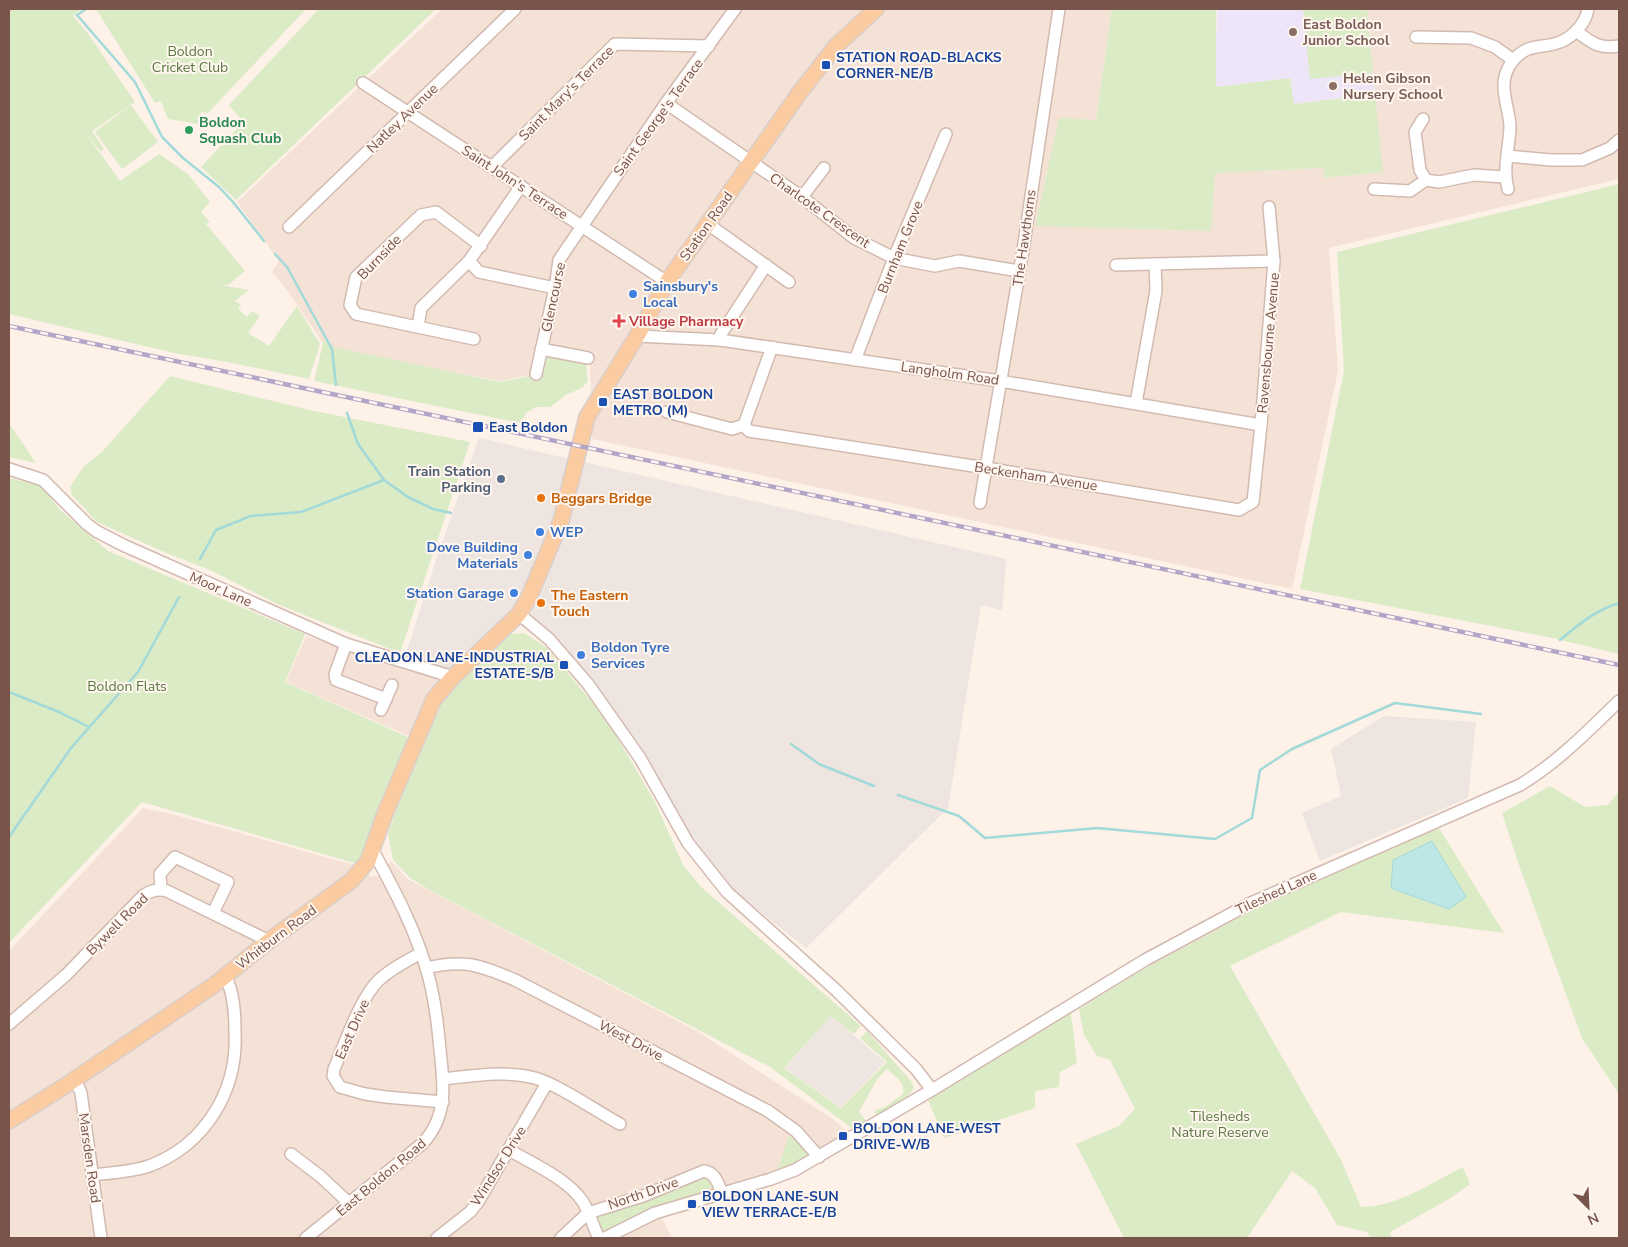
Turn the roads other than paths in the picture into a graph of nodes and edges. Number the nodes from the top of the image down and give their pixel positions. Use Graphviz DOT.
graph roads {
  1 [pos="516,9"];
  2 [pos="735,9"];
  3 [pos="876,9"];
  4 [pos="1059,9"];
  5 [pos="1588,9"];
  6 [pos="1576,31"];
  7 [pos="1416,36"];
  8 [pos="709,46"];
  9 [pos="1619,46"];
  10 [pos="1513,60"];
  11 [pos="363,83"];
  12 [pos="666,103"];
  13 [pos="408,112"];
  14 [pos="1423,119"];
  15 [pos="946,134"];
  16 [pos="1619,140"];
  17 [pos="1508,156"];
  18 [pos="751,162"];
  19 [pos="492,167"];
  20 [pos="824,168"];
  21 [pos="1505,177"];
  22 [pos="1426,180"];
  23 [pos="521,186"];
  24 [pos="1374,189"];
  25 [pos="1508,189"];
  26 [pos="802,197"];
  27 [pos="1268,207"];
  28 [pos="708,224"];
  29 [pos="581,225"];
  30 [pos="289,227"];
  31 [pos="481,246"];
  32 [pos="894,258"];
  33 [pos="469,261"];
  34 [pos="1274,261"];
  35 [pos="1155,264"];
  36 [pos="766,265"];
  37 [pos="1116,265"];
  38 [pos="1019,271"];
  39 [pos="667,282"];
  40 [pos="789,282"];
  41 [pos="555,288"];
  42 [pos="418,327"];
  43 [pos="637,336"];
  44 [pos="474,339"];
  45 [pos="720,340"];
  46 [pos="772,347"];
  47 [pos="541,349"];
  48 [pos="588,358"];
  49 [pos="855,360"];
  50 [pos="536,374"];
  51 [pos="1000,381"];
  52 [pos="1136,403"];
  53 [pos="667,412"];
  54 [pos="744,425"];
  55 [pos="1261,425"];
  56 [pos="986,468"];
  57 [pos="9,469"];
  58 [pos="980,503"];
  59 [pos="519,614"];
  60 [pos="346,644"];
  61 [pos="452,677"];
  62 [pos="392,685"];
  63 [pos="386,699"];
  64 [pos="1619,701"];
  65 [pos="381,710"];
  66 [pos="372,849"];
  67 [pos="161,889"];
  68 [pos="213,913"];
  69 [pos="269,941"];
  70 [pos="421,953"];
  71 [pos="426,968"];
  72 [pos="225,976"];
  73 [pos="9,1024"];
  74 [pos="75,1079"];
  75 [pos="443,1079"];
  76 [pos="547,1084"];
  77 [pos="932,1090"];
  78 [pos="443,1102"];
  79 [pos="9,1121"];
  80 [pos="620,1124"];
  81 [pos="509,1150"];
  82 [pos="291,1154"];
  83 [pos="819,1157"];
  84 [pos="92,1175"];
  85 [pos="722,1193"];
  86 [pos="349,1203"];
  87 [pos="588,1213"];
  88 [pos="101,1238"];
  89 [pos="306,1238"];
  90 [pos="437,1238"];
  91 [pos="562,1238"];
  92 [pos="599,1238"];
  93 [pos="605,1238"];
  1 -- 13 [label="street, Natley Avenue"];
  2 -- 8 [label="street, Saint George's Terrace"];
  3 -- 18 [label="main road, Station Road"];
  4 -- 38 [label="street, The Hawthorns"];
  5 -- 6 [label="street"];
  6 -- 9 [label="street"];
  6 -- 10 [label="street"];
  7 -- 10 [label="street"];
  8 -- 12 [label="street, Saint George's Terrace"];
  8 -- 19 [label="street, Saint Mary's Terrace"];
  10 -- 17 [label="street"];
  11 -- 13 [label="street, Saint John's Terrace"];
  12 -- 18 [label="street, Charlcote Crescent"];
  12 -- 29 [label="street, Saint George's Terrace"];
  13 -- 19 [label="street, Saint John's Terrace"];
  13 -- 30 [label="street, Natley Avenue"];
  14 -- 22 [label="street"];
  15 -- 32 [label="street, Burnham Grove"];
  16 -- 17 [label="street"];
  17 -- 21 [label="street"];
  18 -- 26 [label="street, Charlcote Crescent"];
  18 -- 28 [label="main road, Station Road"];
  19 -- 23 [label="street, Saint John's Terrace"];
  20 -- 26 [label="street"];
  21 -- 22 [label="street"];
  21 -- 25 [label="street"];
  22 -- 24 [label="street"];
  23 -- 29 [label="street, Saint John's Terrace"];
  23 -- 31 [label="street"];
  26 -- 32 [label="street, Charlcote Crescent"];
  27 -- 34 [label="street, Ravensbourne Avenue"];
  28 -- 36 [label="street"];
  28 -- 39 [label="main road, Station Road"];
  29 -- 39 [label="street, Saint John's Terrace"];
  29 -- 41 [label="street, Glencourse"];
  31 -- 33 [label="street"];
  31 -- 42 [label="street, Burnside"];
  32 -- 38 [label="street, Charlcote Crescent"];
  32 -- 49 [label="street, Burnham Grove"];
  33 -- 41 [label="street"];
  33 -- 42 [label="street"];
  34 -- 35 [label="street, Ravensbourne Avenue"];
  34 -- 55 [label="street, Ravensbourne Avenue"];
  35 -- 37 [label="street, Ravensbourne Avenue"];
  35 -- 52 [label="street"];
  36 -- 40 [label="street"];
  36 -- 45 [label="street"];
  38 -- 51 [label="street, The Hawthorns"];
  39 -- 43 [label="main road, Station Road"];
  41 -- 47 [label="street, Glencourse"];
  42 -- 44 [label="street, Burnside"];
  43 -- 45 [label="street, Langholm Road"];
  43 -- 59 [label="main road, Station Road"];
  45 -- 46 [label="street, Langholm Road"];
  46 -- 49 [label="street, Langholm Road"];
  46 -- 54 [label="street"];
  47 -- 48 [label="street"];
  47 -- 50 [label="street, Glencourse"];
  49 -- 51 [label="street, Langholm Road"];
  51 -- 52 [label="street, Langholm Road"];
  51 -- 56 [label="street, The Hawthorns"];
  52 -- 55 [label="street, Langholm Road"];
  53 -- 54 [label="street"];
  54 -- 56 [label="street, Beckenham Avenue"];
  55 -- 56 [label="street, Beckenham Avenue"];
  56 -- 58 [label="street, The Hawthorns"];
  57 -- 60 [label="street, Moor Lane"];
  59 -- 61 [label="main road, Whitburn Road"];
  59 -- 77 [label="street"];
  60 -- 61 [label="street, Moor Lane"];
  60 -- 63 [label="street"];
  61 -- 66 [label="main road, Whitburn Road"];
  62 -- 63 [label="street"];
  63 -- 65 [label="street"];
  64 -- 77 [label="street, Tileshed Lane"];
  66 -- 69 [label="main road, Whitburn Road"];
  66 -- 70 [label="street, East Boldon Road"];
  67 -- 68 [label="street, Bywell Road"];
  67 -- 68 [label="street"];
  67 -- 73 [label="street, Bywell Road"];
  68 -- 69 [label="street, Bywell Road"];
  69 -- 72 [label="main road, Whitburn Road"];
  70 -- 71 [label="street, East Boldon Road"];
  70 -- 78 [label="street, East Drive"];
  71 -- 75 [label="street, East Boldon Road"];
  71 -- 83 [label="street, West Drive"];
  72 -- 74 [label="main road, Whitburn Road"];
  72 -- 84 [label="street"];
  74 -- 79 [label="main road, Whitburn Road"];
  74 -- 84 [label="street, Marsden Road"];
  75 -- 76 [label="street"];
  75 -- 78 [label="street, East Boldon Road"];
  76 -- 80 [label="street"];
  76 -- 81 [label="street, Windsor Drive"];
  77 -- 83 [label="street, Tileshed Lane"];
  78 -- 86 [label="street, East Boldon Road"];
  81 -- 87 [label="street"];
  81 -- 90 [label="street, Windsor Drive"];
  82 -- 86 [label="street"];
  83 -- 85 [label="street, Tileshed Lane"];
  84 -- 88 [label="street, Marsden Road"];
  85 -- 87 [label="street, North Drive"];
  85 -- 93 [label="street, Tileshed Lane"];
  86 -- 89 [label="street, East Boldon Road"];
  87 -- 91 [label="street, North Drive"];
  87 -- 92 [label="street"];
}
